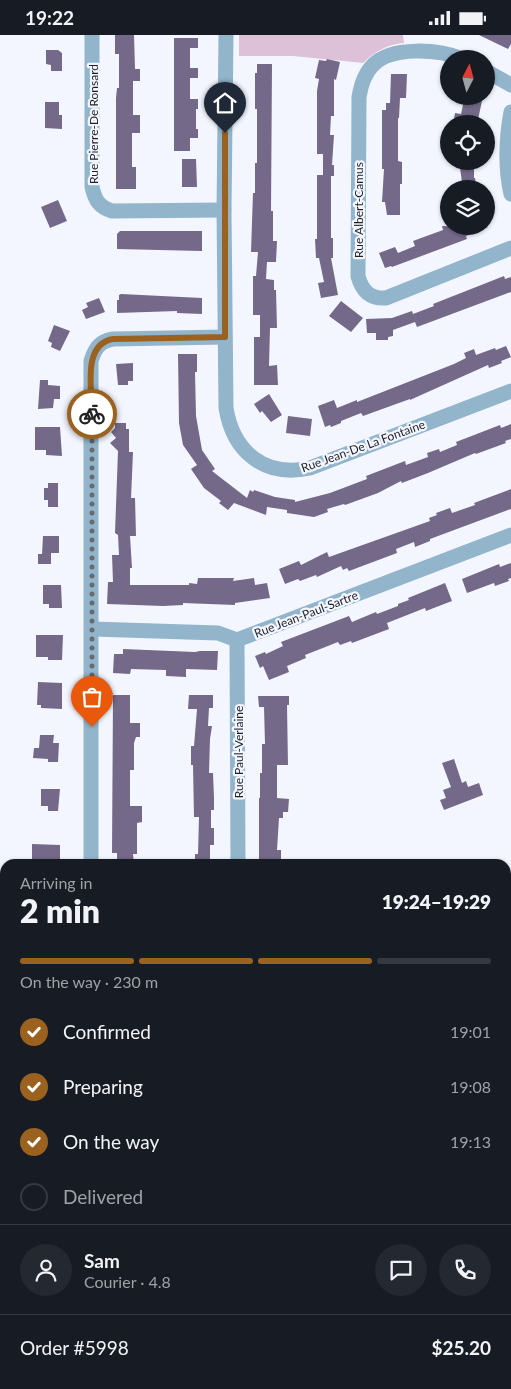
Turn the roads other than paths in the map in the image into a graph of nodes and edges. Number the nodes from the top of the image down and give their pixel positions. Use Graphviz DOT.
graph roads {
  1 [pos="92,35"];
  2 [pos="226,35"];
  3 [pos="440,53"];
  4 [pos="495,76"];
  5 [pos="511,85"];
  6 [pos="511,113"];
  7 [pos="511,194"];
  8 [pos="224,210"];
  9 [pos="511,248"];
  10 [pos="225,337"];
  11 [pos="511,391"];
  12 [pos="511,535"];
  13 [pos="92,629"];
  14 [pos="237,640"];
  15 [pos="91,859"];
  16 [pos="238,859"];
  1 -- 8 [label="street, Rue Pierre-De Ronsard"];
  2 -- 8 [label="street, Rue Jean-De La Fontaine"];
  3 -- 9 [label="street, Rue Albert-Camus"];
  4 -- 5 [label="street"];
  6 -- 7 [label="street"];
  8 -- 10 [label="street, Rue Jean-De La Fontaine"];
  10 -- 11 [label="street, Rue Jean-De La Fontaine"];
  10 -- 13 [label="street"];
  12 -- 14 [label="street, Rue Jean-Paul-Sartre"];
  13 -- 14 [label="street, Rue Jean-Paul-Sartre"];
  13 -- 15 [label="street"];
  14 -- 16 [label="street, Rue Paul-Verlaine"];
}
